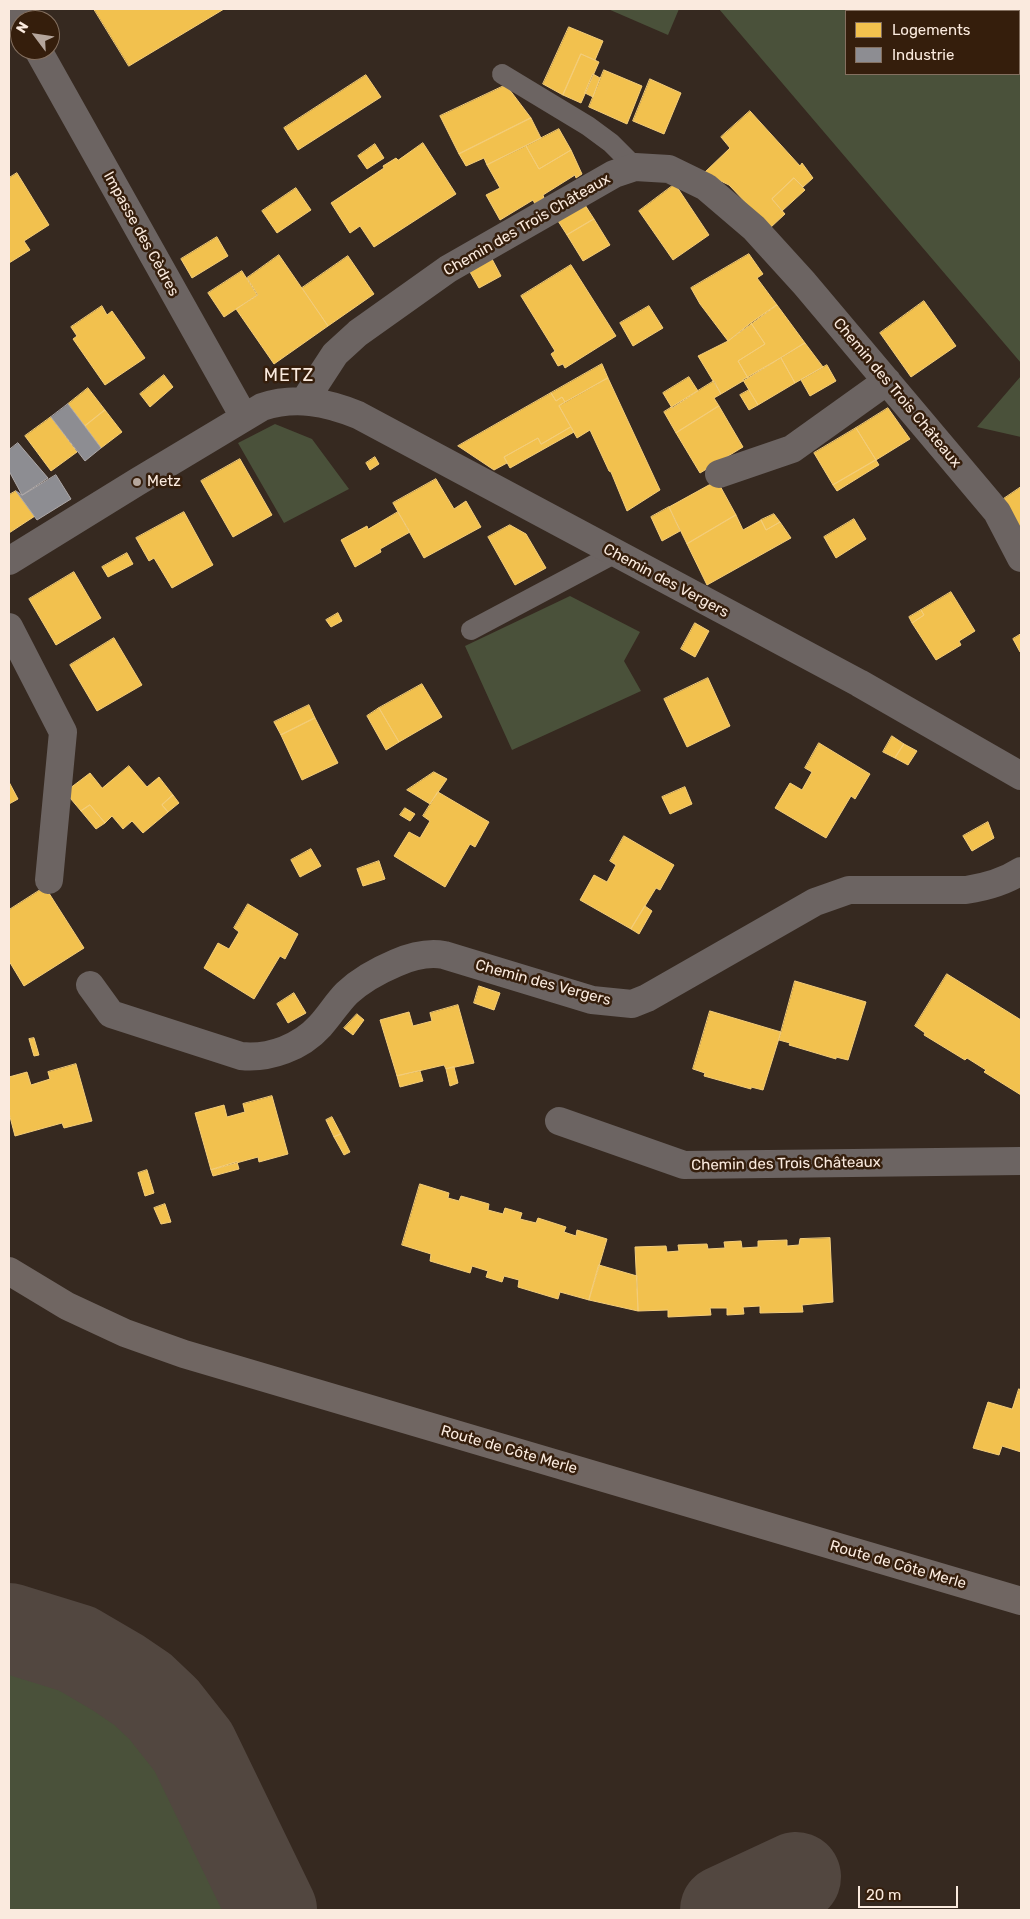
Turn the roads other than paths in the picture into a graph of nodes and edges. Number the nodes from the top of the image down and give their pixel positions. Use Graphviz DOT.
graph roads {
  1 [pos="44,60"];
  2 [pos="502,74"];
  3 [pos="634,167"];
  4 [pos="887,381"];
  5 [pos="305,400"];
  6 [pos="244,417"];
  7 [pos="719,474"];
  8 [pos="614,554"];
  9 [pos="1021,558"];
  10 [pos="9,561"];
  11 [pos="9,627"];
  12 [pos="471,630"];
  13 [pos="1021,776"];
  14 [pos="1021,872"];
  15 [pos="49,880"];
  16 [pos="90,986"];
  17 [pos="558,1121"];
  18 [pos="1021,1161"];
  19 [pos="9,1271"];
  20 [pos="1021,1601"];
  1 -- 6 [label="street, Impasse des Cèdres"];
  2 -- 3 [label="lane"];
  3 -- 4 [label="street, Chemin des Trois Châteaux"];
  3 -- 5 [label="street, Chemin des Trois Châteaux"];
  4 -- 7 [label="street"];
  4 -- 9 [label="street, Chemin des Trois Châteaux"];
  5 -- 6 [label="street"];
  5 -- 8 [label="street, Chemin des Vergers"];
  6 -- 10 [label="street"];
  8 -- 12 [label="lane"];
  8 -- 13 [label="street, Chemin des Vergers"];
  11 -- 15 [label="street"];
  14 -- 16 [label="street, Chemin des Vergers"];
  17 -- 18 [label="street, Chemin des Trois Châteaux"];
  19 -- 20 [label="main road, Route de Côte Merle"];
}
